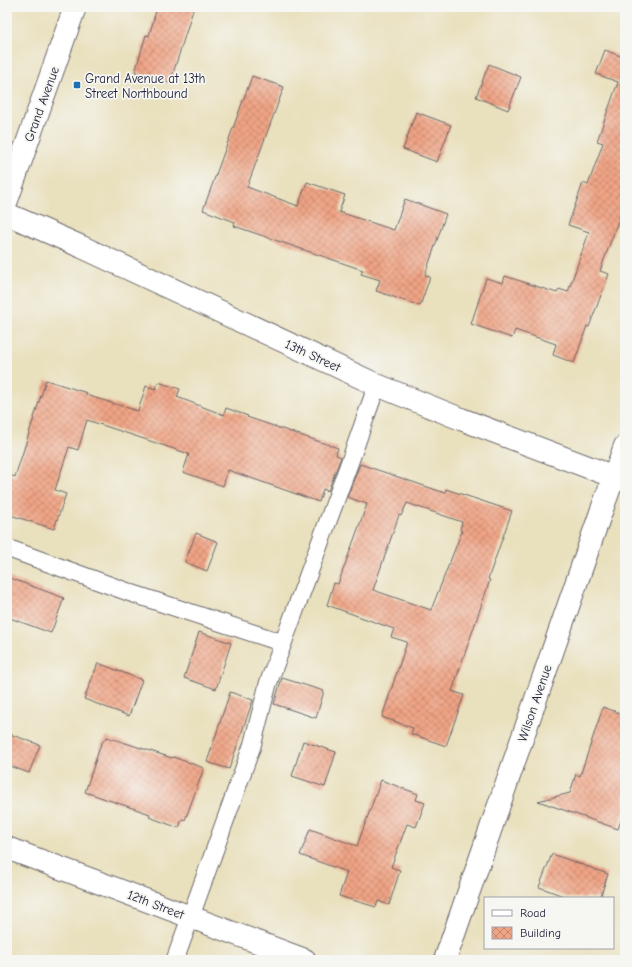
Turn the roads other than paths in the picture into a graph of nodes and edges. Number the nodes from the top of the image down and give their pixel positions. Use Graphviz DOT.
graph roads {
  1 [pos="76,7"];
  2 [pos="7,200"];
  3 [pos="7,214"];
  4 [pos="377,385"];
  5 [pos="625,446"];
  6 [pos="619,479"];
  7 [pos="7,548"];
  8 [pos="283,643"];
  9 [pos="7,848"];
  10 [pos="190,917"];
  11 [pos="175,960"];
  12 [pos="305,960"];
  13 [pos="445,960"];
  1 -- 2 [label="street, Grand Avenue"];
  3 -- 4 [label="street, 13th Street"];
  4 -- 6 [label="street, 13th Street"];
  4 -- 8 [label="lane"];
  5 -- 6 [label="street, Wilson Avenue"];
  6 -- 13 [label="street, Wilson Avenue"];
  7 -- 8 [label="lane"];
  8 -- 10 [label="lane"];
  9 -- 10 [label="street, 12th Street"];
  10 -- 11 [label="lane"];
  10 -- 12 [label="street, 12th Street"];
}
